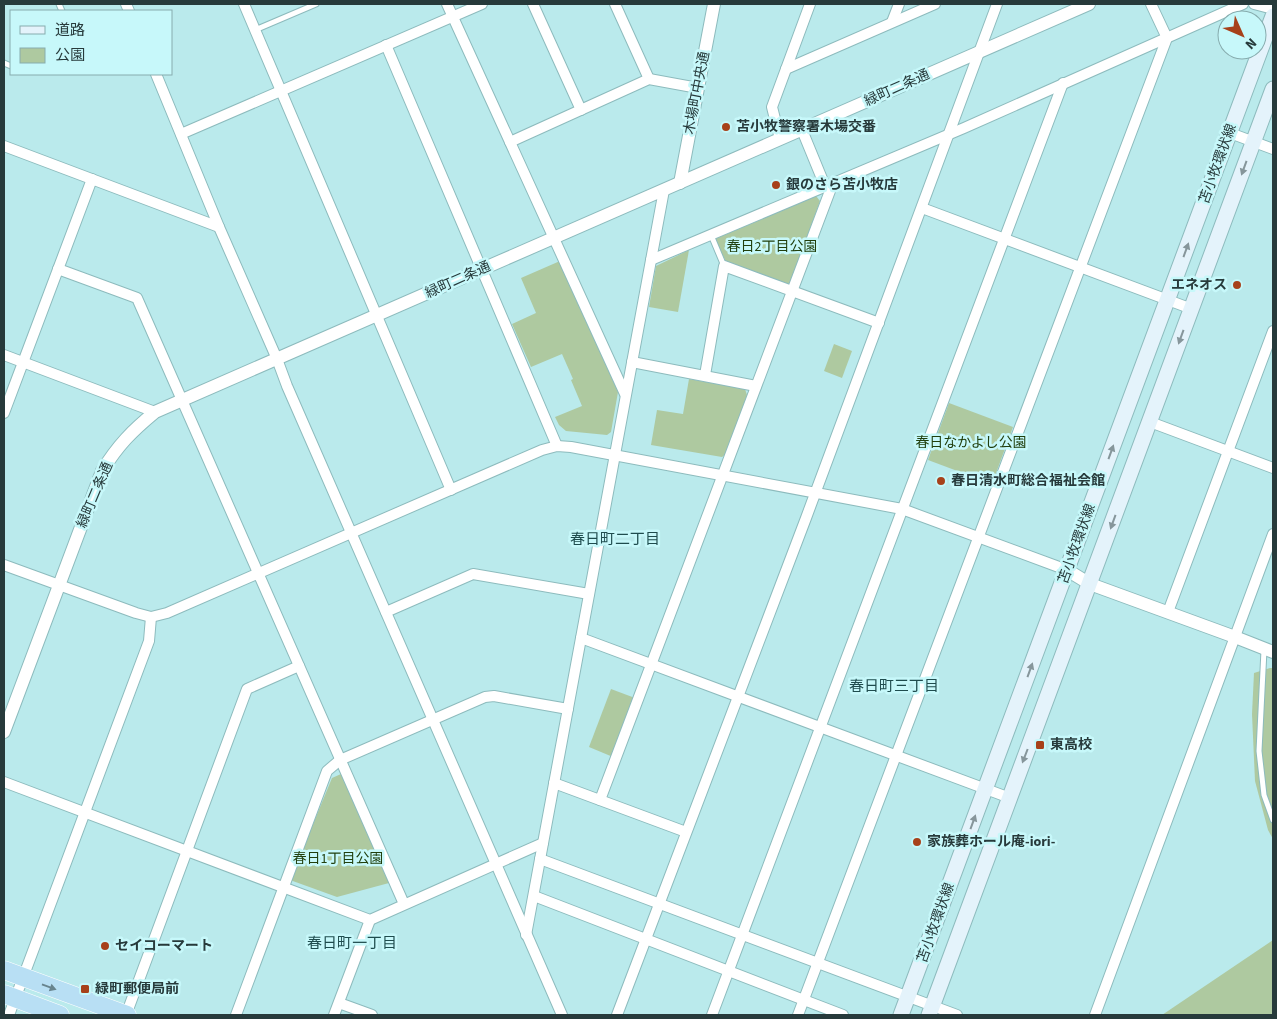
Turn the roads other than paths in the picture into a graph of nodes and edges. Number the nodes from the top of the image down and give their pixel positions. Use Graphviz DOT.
graph roads {
  1 [pos="244,4"];
  2 [pos="316,4"];
  3 [pos="447,4"];
  4 [pos="482,4"];
  5 [pos="533,4"];
  6 [pos="615,4"];
  7 [pos="714,4"];
  8 [pos="810,4"];
  9 [pos="899,4"];
  10 [pos="935,4"];
  11 [pos="998,4"];
  12 [pos="1089,4"];
  13 [pos="1151,4"];
  14 [pos="1243,4"];
  15 [pos="1254,4"];
  16 [pos="308,5"];
  17 [pos="1273,9"];
  18 [pos="453,16"];
  19 [pos="1273,16"];
  20 [pos="892,22"];
  21 [pos="255,30"];
  22 [pos="1167,38"];
  23 [pos="386,45"];
  24 [pos="979,53"];
  25 [pos="786,69"];
  26 [pos="156,75"];
  27 [pos="649,79"];
  28 [pos="1063,83"];
  29 [pos="698,88"];
  30 [pos="1273,89"];
  31 [pos="281,91"];
  32 [pos="581,110"];
  33 [pos="802,130"];
  34 [pos="1230,133"];
  35 [pos="181,134"];
  36 [pos="949,134"];
  37 [pos="780,139"];
  38 [pos="510,142"];
  39 [pos="1254,142"];
  40 [pos="4,146"];
  41 [pos="1273,149"];
  42 [pos="92,179"];
  43 [pos="680,183"];
  44 [pos="829,185"];
  45 [pos="664,190"];
  46 [pos="922,208"];
  47 [pos="219,227"];
  48 [pos="710,234"];
  49 [pos="553,238"];
  50 [pos="1004,239"];
  51 [pos="651,260"];
  52 [pos="724,266"];
  53 [pos="1080,268"];
  54 [pos="58,269"];
  55 [pos="482,269"];
  56 [pos="792,290"];
  57 [pos="1167,300"];
  58 [pos="1192,309"];
  59 [pos="377,316"];
  60 [pos="879,323"];
  61 [pos="1273,331"];
  62 [pos="4,355"];
  63 [pos="277,359"];
  64 [pos="23,362"];
  65 [pos="632,362"];
  66 [pos="705,375"];
  67 [pos="756,386"];
  68 [pos="626,394"];
  69 [pos="182,400"];
  70 [pos="155,412"];
  71 [pos="4,413"];
  72 [pos="1150,422"];
  73 [pos="557,446"];
  74 [pos="1228,451"];
  75 [pos="615,455"];
  76 [pos="1273,468"];
  77 [pos="722,476"];
  78 [pos="451,490"];
  79 [pos="815,493"];
  80 [pos="902,509"];
  81 [pos="351,534"];
  82 [pos="1273,534"];
  83 [pos="979,538"];
  84 [pos="4,565"];
  85 [pos="1067,570"];
  86 [pos="258,574"];
  87 [pos="1090,584"];
  88 [pos="59,585"];
  89 [pos="589,594"];
  90 [pos="386,612"];
  91 [pos="1168,612"];
  92 [pos="151,617"];
  93 [pos="1235,637"];
  94 [pos="581,638"];
  95 [pos="1268,650"];
  96 [pos="651,664"];
  97 [pos="299,666"];
  98 [pos="738,696"];
  99 [pos="568,708"];
  100 [pos="432,720"];
  101 [pos="820,727"];
  102 [pos="4,732"];
  103 [pos="896,756"];
  104 [pos="340,760"];
  105 [pos="4,782"];
  106 [pos="554,783"];
  107 [pos="986,789"];
  108 [pos="1010,798"];
  109 [pos="600,800"];
  110 [pos="84,812"];
  111 [pos="1273,820"];
  112 [pos="686,832"];
  113 [pos="543,843"];
  114 [pos="187,851"];
  115 [pos="540,859"];
  116 [pos="495,864"];
  117 [pos="284,887"];
  118 [pos="534,896"];
  119 [pos="404,904"];
  120 [pos="660,904"];
  121 [pos="370,920"];
  122 [pos="526,935"];
  123 [pos="742,935"];
  124 [pos="646,939"];
  125 [pos="818,963"];
  126 [pos="4,970"];
  127 [pos="728,971"];
  128 [pos="23,977"];
  129 [pos="10,996"];
  130 [pos="908,997"];
  131 [pos="804,1000"];
  132 [pos="339,1003"];
  133 [pos="930,1011"];
  134 [pos="9,1015"];
  135 [pos="60,1015"];
  136 [pos="126,1015"];
  137 [pos="236,1015"];
  138 [pos="334,1015"];
  139 [pos="372,1015"];
  140 [pos="562,1015"];
  141 [pos="618,1015"];
  142 [pos="712,1015"];
  143 [pos="798,1015"];
  144 [pos="843,1015"];
  145 [pos="901,1015"];
  146 [pos="958,1015"];
  147 [pos="1095,1015"];
  1 -- 21 [label="street"];
  2 -- 16 [label="lane"];
  3 -- 18 [label="street"];
  4 -- 18 [label="street"];
  5 -- 32 [label="street"];
  6 -- 27 [label="street"];
  7 -- 29 [label="street, 木場町中央通"];
  8 -- 25 [label="street"];
  9 -- 20 [label="street"];
  10 -- 20 [label="street"];
  11 -- 24 [label="street"];
  12 -- 24 [label="street, 緑町二条通"];
  13 -- 22 [label="street"];
  14 -- 22 [label="street"];
  15 -- 17 [label="street"];
  16 -- 21 [label="lane"];
  18 -- 23 [label="street"];
  18 -- 38 [label="street"];
  19 -- 34 [label="main road, 苫小牧環状線"];
  20 -- 25 [label="street"];
  21 -- 31 [label="street"];
  22 -- 28 [label="street"];
  22 -- 53 [label="street"];
  23 -- 31 [label="street"];
  23 -- 55 [label="street"];
  24 -- 33 [label="street, 緑町二条通"];
  24 -- 36 [label="street"];
  25 -- 37 [label="street"];
  26 -- 35 [label="street"];
  27 -- 29 [label="street"];
  27 -- 32 [label="street"];
  28 -- 36 [label="street"];
  28 -- 50 [label="street"];
  29 -- 43 [label="street, 木場町中央通"];
  30 -- 39 [label="main road, 苫小牧環状線"];
  31 -- 35 [label="street"];
  31 -- 59 [label="street"];
  32 -- 38 [label="street"];
  33 -- 37 [label="street, 緑町二条通"];
  33 -- 44 [label="street"];
  34 -- 39 [label="street"];
  57 -- 34 [label="main road, 苫小牧環状線, one-way"];
  35 -- 47 [label="street"];
  36 -- 44 [label="street"];
  36 -- 46 [label="street"];
  37 -- 43 [label="street, 緑町二条通"];
  38 -- 49 [label="street"];
  39 -- 41 [label="street"];
  39 -- 58 [label="main road, 苫小牧環状線, one-way"];
  40 -- 42 [label="street"];
  42 -- 47 [label="street"];
  42 -- 54 [label="street"];
  43 -- 45 [label="street, 緑町二条通"];
  44 -- 48 [label="street"];
  44 -- 56 [label="street"];
  45 -- 49 [label="street, 緑町二条通"];
  45 -- 51 [label="street"];
  46 -- 50 [label="street"];
  46 -- 60 [label="street"];
  47 -- 63 [label="street"];
  48 -- 51 [label="street"];
  48 -- 52 [label="lane"];
  49 -- 55 [label="street, 緑町二条通"];
  49 -- 68 [label="street"];
  50 -- 53 [label="street"];
  50 -- 80 [label="street"];
  51 -- 65 [label="street"];
  52 -- 56 [label="street"];
  52 -- 66 [label="street"];
  53 -- 57 [label="street"];
  53 -- 83 [label="street"];
  54 -- 64 [label="street"];
  54 -- 69 [label="street"];
  55 -- 59 [label="street, 緑町二条通"];
  55 -- 73 [label="street"];
  56 -- 60 [label="street"];
  56 -- 67 [label="street"];
  57 -- 58 [label="street"];
  85 -- 57 [label="main road, 苫小牧環状線, one-way"];
  58 -- 72 [label="main road, 苫小牧環状線, one-way"];
  59 -- 63 [label="street, 緑町二条通"];
  59 -- 78 [label="street"];
  60 -- 79 [label="street"];
  61 -- 74 [label="street"];
  62 -- 64 [label="street"];
  63 -- 69 [label="street, 緑町二条通"];
  63 -- 81 [label="street"];
  64 -- 70 [label="street"];
  64 -- 71 [label="street"];
  65 -- 66 [label="street"];
  65 -- 68 [label="street"];
  66 -- 67 [label="street"];
  67 -- 77 [label="street"];
  68 -- 75 [label="street"];
  69 -- 70 [label="street, 緑町二条通"];
  69 -- 86 [label="street"];
  70 -- 88 [label="street, 緑町二条通"];
  72 -- 74 [label="street"];
  72 -- 87 [label="main road, 苫小牧環状線, one-way"];
  73 -- 75 [label="street"];
  73 -- 78 [label="street"];
  74 -- 76 [label="street"];
  74 -- 91 [label="street"];
  75 -- 77 [label="street"];
  75 -- 89 [label="street"];
  77 -- 79 [label="street"];
  77 -- 96 [label="street"];
  78 -- 81 [label="street"];
  79 -- 80 [label="street"];
  79 -- 98 [label="street"];
  80 -- 83 [label="street"];
  80 -- 101 [label="street"];
  81 -- 86 [label="street"];
  81 -- 90 [label="street"];
  82 -- 93 [label="street"];
  83 -- 85 [label="street"];
  83 -- 103 [label="street"];
  84 -- 88 [label="street"];
  85 -- 87 [label="street"];
  107 -- 85 [label="main road, 苫小牧環状線, one-way"];
  86 -- 92 [label="street"];
  86 -- 97 [label="street"];
  87 -- 91 [label="street"];
  87 -- 108 [label="main road, 苫小牧環状線, one-way"];
  88 -- 92 [label="street"];
  88 -- 102 [label="street, 緑町二条通"];
  89 -- 90 [label="street"];
  89 -- 94 [label="street"];
  90 -- 100 [label="street"];
  91 -- 93 [label="street"];
  92 -- 110 [label="street"];
  93 -- 95 [label="street"];
  93 -- 147 [label="street"];
  94 -- 96 [label="street"];
  94 -- 99 [label="street"];
  95 -- 111 [label="lane"];
  96 -- 98 [label="street"];
  96 -- 109 [label="street"];
  97 -- 104 [label="street"];
  97 -- 114 [label="street"];
  98 -- 101 [label="street"];
  98 -- 112 [label="street"];
  99 -- 100 [label="street"];
  99 -- 106 [label="street"];
  100 -- 104 [label="street"];
  100 -- 116 [label="street"];
  101 -- 103 [label="street"];
  101 -- 123 [label="street"];
  103 -- 107 [label="street"];
  103 -- 125 [label="street"];
  104 -- 117 [label="street"];
  104 -- 119 [label="street"];
  105 -- 110 [label="street"];
  106 -- 109 [label="street"];
  106 -- 113 [label="street"];
  107 -- 108 [label="street"];
  130 -- 107 [label="main road, 苫小牧環状線, one-way"];
  108 -- 133 [label="main road, 苫小牧環状線"];
  109 -- 112 [label="street"];
  110 -- 114 [label="street"];
  110 -- 128 [label="street"];
  112 -- 120 [label="street"];
  113 -- 115 [label="street"];
  113 -- 116 [label="street"];
  114 -- 117 [label="street"];
  114 -- 136 [label="street"];
  115 -- 118 [label="street"];
  115 -- 120 [label="street"];
  116 -- 119 [label="street"];
  116 -- 122 [label="street"];
  117 -- 121 [label="street"];
  117 -- 137 [label="street"];
  118 -- 122 [label="street"];
  118 -- 124 [label="street"];
  119 -- 121 [label="street"];
  120 -- 123 [label="street"];
  120 -- 124 [label="street"];
  121 -- 132 [label="street"];
  122 -- 140 [label="street"];
  123 -- 125 [label="street"];
  123 -- 127 [label="street"];
  124 -- 127 [label="street"];
  124 -- 141 [label="street"];
  125 -- 130 [label="street"];
  125 -- 131 [label="street"];
  126 -- 128 [label="highway"];
  127 -- 131 [label="street"];
  127 -- 142 [label="street"];
  128 -- 129 [label="street"];
  128 -- 136 [label="highway, one-way"];
  129 -- 134 [label="street"];
  129 -- 135 [label="highway"];
  130 -- 133 [label="street"];
  130 -- 145 [label="main road, 苫小牧環状線"];
  131 -- 143 [label="street"];
  131 -- 144 [label="street"];
  132 -- 138 [label="street"];
  132 -- 139 [label="street"];
  133 -- 146 [label="street"];
}
